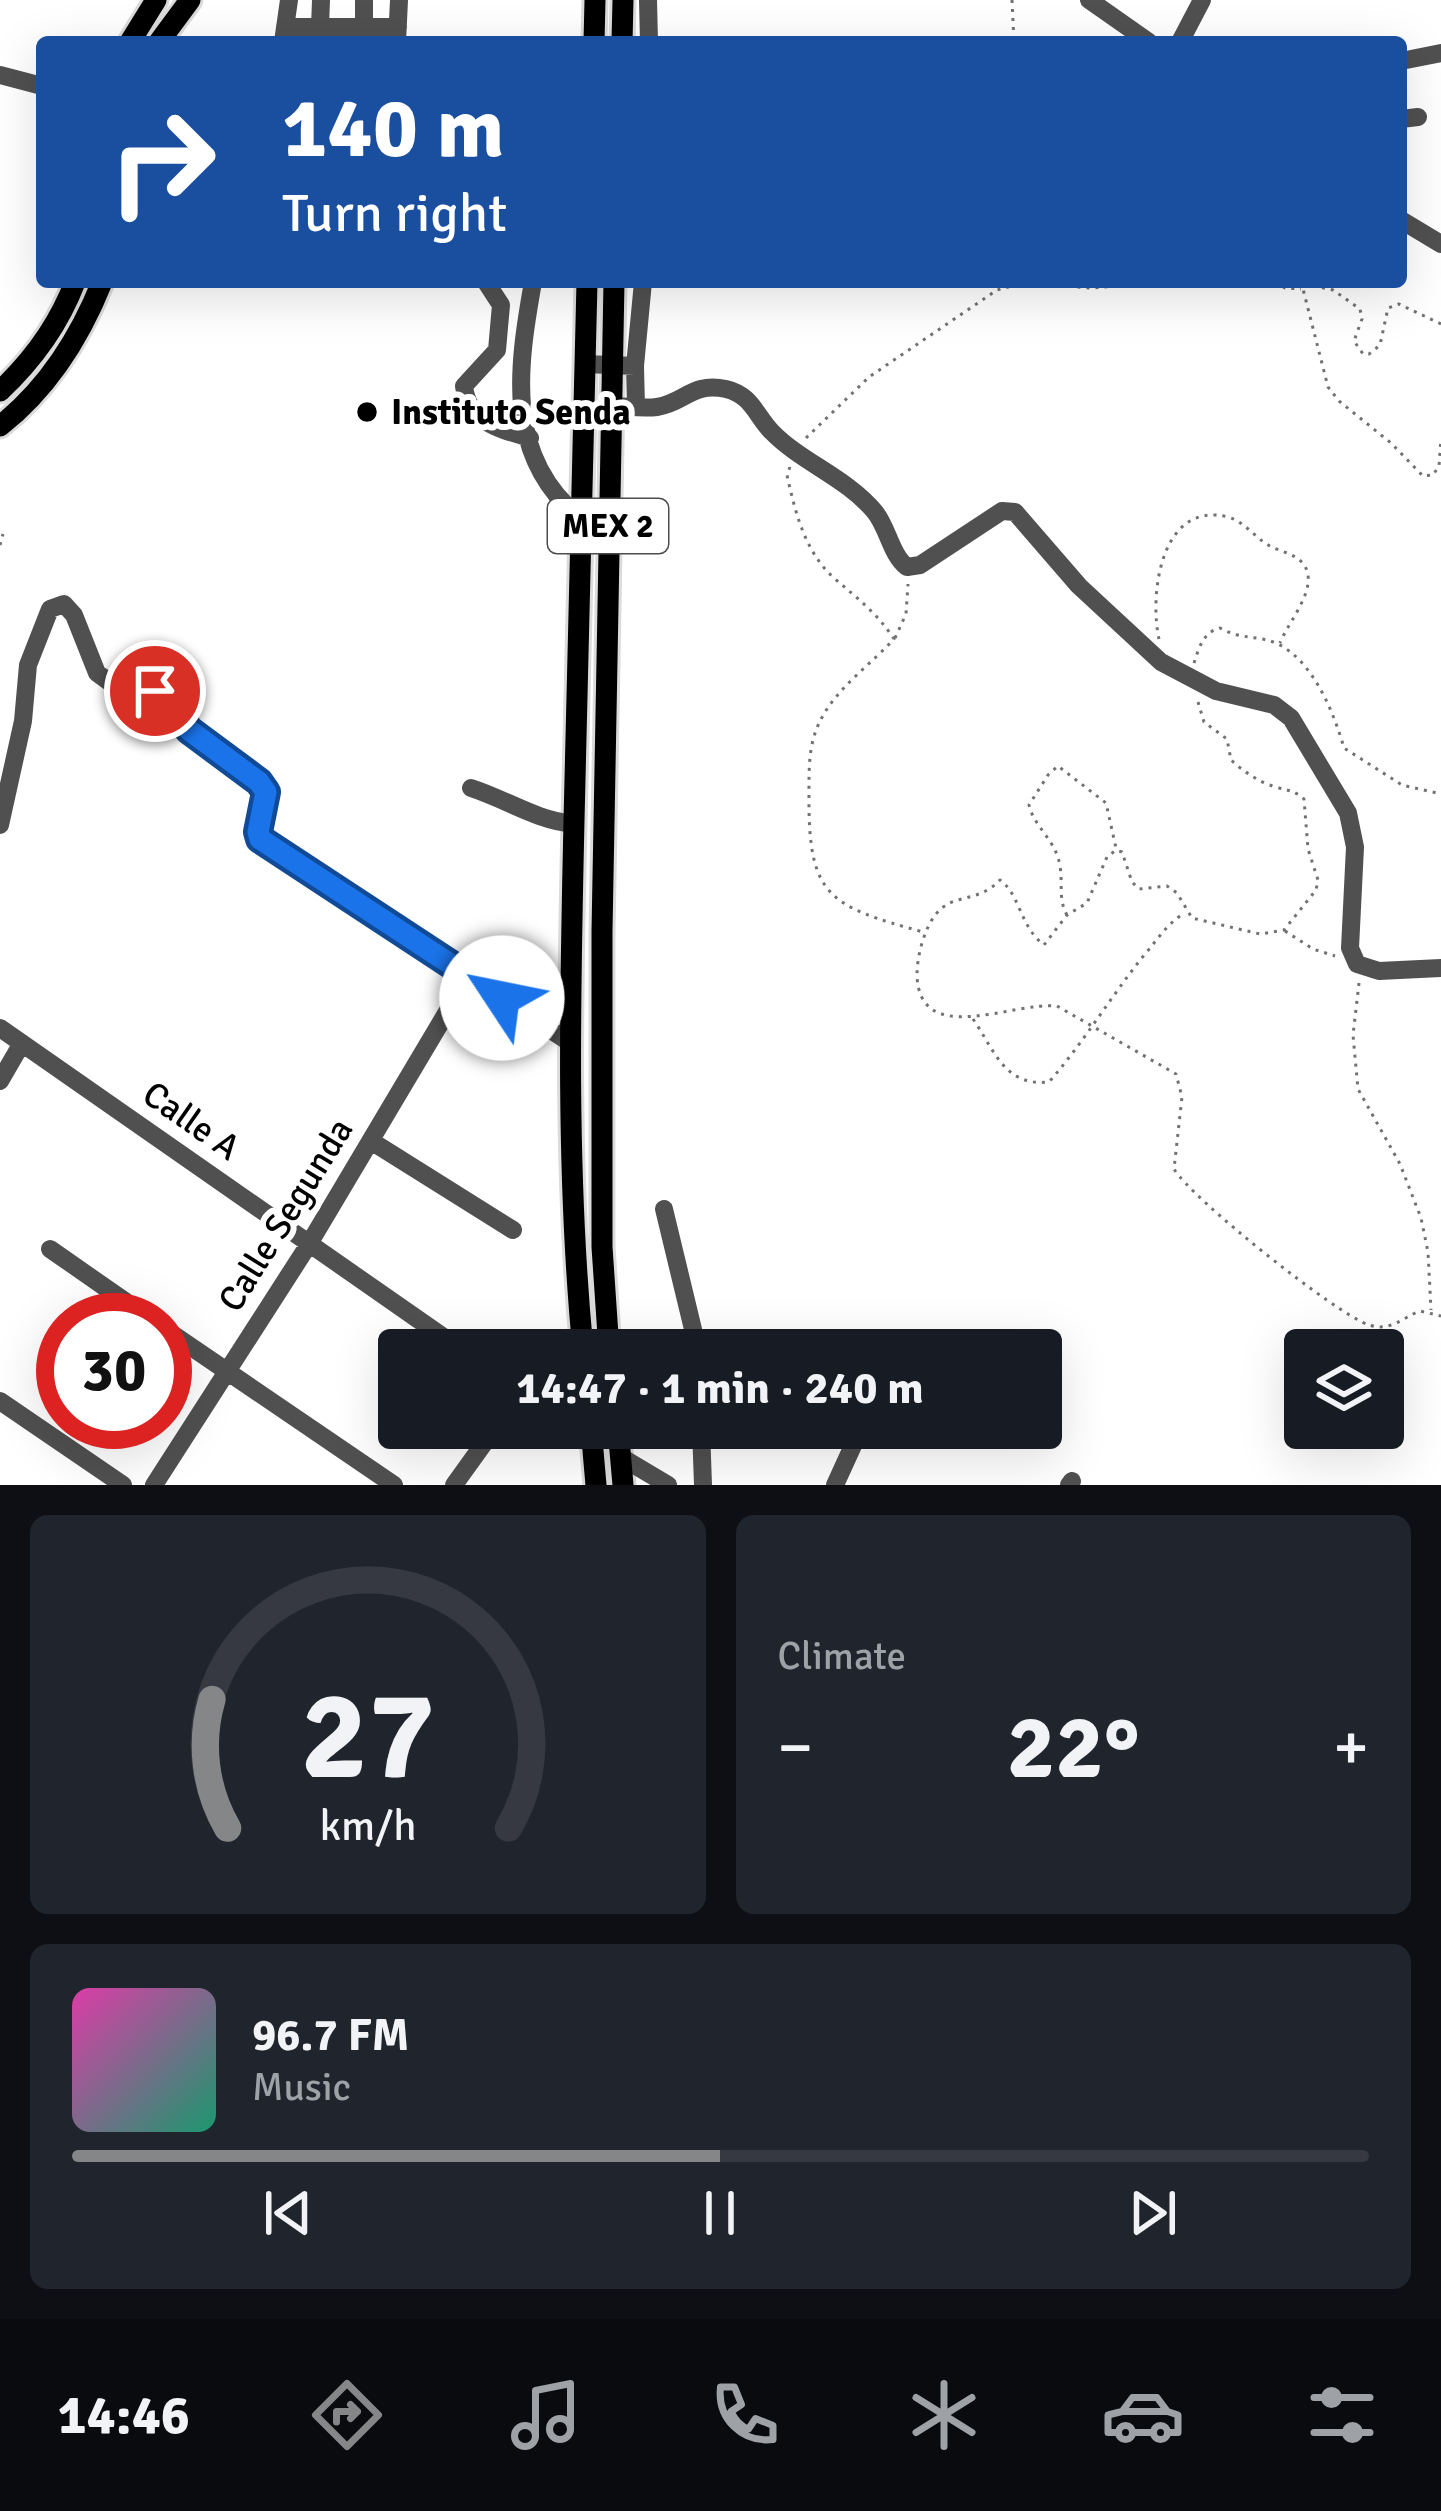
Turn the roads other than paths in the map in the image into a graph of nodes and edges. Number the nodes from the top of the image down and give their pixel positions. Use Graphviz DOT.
graph roads {
  1 [pos="156,0"];
  2 [pos="190,0"];
  3 [pos="289,0"];
  4 [pos="321,0"];
  5 [pos="364,0"];
  6 [pos="399,0"];
  7 [pos="623,0"];
  8 [pos="648,0"];
  9 [pos="1088,0"];
  10 [pos="1202,0"];
  11 [pos="592,6"];
  12 [pos="364,27"];
  13 [pos="320,28"];
  14 [pos="398,34"];
  15 [pos="284,35"];
  16 [pos="134,36"];
  17 [pos="163,36"];
  18 [pos="594,36"];
  19 [pos="622,36"];
  20 [pos="649,36"];
  21 [pos="1140,36"];
  22 [pos="1183,36"];
  23 [pos="1441,53"];
  24 [pos="1407,60"];
  25 [pos="0,75"];
  26 [pos="36,84"];
  27 [pos="1407,224"];
  28 [pos="1441,244"];
  29 [pos="73,288"];
  30 [pos="99,288"];
  31 [pos="491,288"];
  32 [pos="532,288"];
  33 [pos="587,288"];
  34 [pos="614,288"];
  35 [pos="642,288"];
  36 [pos="585,364"];
  37 [pos="635,366"];
  38 [pos="611,367"];
  39 [pos="0,391"];
  40 [pos="610,406"];
  41 [pos="636,407"];
  42 [pos="0,426"];
  43 [pos="530,438"];
  44 [pos="579,517"];
  45 [pos="471,788"];
  46 [pos="574,824"];
  47 [pos="0,825"];
  48 [pos="1441,968"];
  49 [pos="469,975"];
  50 [pos="0,1028"];
  51 [pos="569,1042"];
  52 [pos="22,1043"];
  53 [pos="0,1081"];
  54 [pos="371,1141"];
  55 [pos="664,1209"];
  56 [pos="513,1230"];
  57 [pos="309,1244"];
  58 [pos="50,1249"];
  59 [pos="577,1257"];
  60 [pos="113,1293"];
  61 [pos="432,1329"];
  62 [pos="582,1329"];
  63 [pos="596,1329"];
  64 [pos="608,1329"];
  65 [pos="693,1329"];
  66 [pos="192,1348"];
  67 [pos="227,1372"];
  68 [pos="0,1401"];
  69 [pos="480,1449"];
  70 [pos="593,1449"];
  71 [pos="620,1449"];
  72 [pos="702,1449"];
  73 [pos="852,1449"];
  74 [pos="621,1457"];
  75 [pos="123,1485"];
  76 [pos="154,1485"];
  77 [pos="394,1485"];
  78 [pos="454,1485"];
  79 [pos="596,1485"];
  80 [pos="623,1485"];
  81 [pos="668,1485"];
  82 [pos="704,1485"];
  83 [pos="836,1485"];
  1 -- 16 [label="main road"];
  2 -- 17 [label="main road"];
  3 -- 15 [label="street"];
  4 -- 13 [label="street"];
  5 -- 12 [label="street"];
  6 -- 14 [label="street"];
  7 -- 19 [label="main road"];
  8 -- 20 [label="street"];
  9 -- 21 [label="street"];
  10 -- 22 [label="street"];
  11 -- 18 [label="main road"];
  12 -- 13 [label="street"];
  12 -- 14 [label="street"];
  13 -- 15 [label="street"];
  23 -- 24 [label="street"];
  25 -- 26 [label="street"];
  27 -- 28 [label="street"];
  29 -- 39 [label="main road"];
  30 -- 42 [label="main road"];
  31 -- 43 [label="street"];
  32 -- 43 [label="street"];
  33 -- 36 [label="main road, MEX 2"];
  34 -- 38 [label="main road, MEX 2"];
  35 -- 37 [label="street"];
  36 -- 38 [label="street"];
  36 -- 44 [label="main road, MEX 2"];
  37 -- 38 [label="street"];
  37 -- 41 [label="street"];
  38 -- 40 [label="main road, MEX 2"];
  40 -- 41 [label="street"];
  40 -- 64 [label="main road, MEX 2"];
  41 -- 48 [label="street"];
  43 -- 44 [label="street"];
  44 -- 46 [label="main road, MEX 2"];
  45 -- 46 [label="street"];
  46 -- 51 [label="main road, MEX 2"];
  47 -- 49 [label="street"];
  49 -- 51 [label="street"];
  49 -- 54 [label="street, Calle Segunda"];
  50 -- 52 [label="street, Calle A"];
  51 -- 59 [label="main road, MEX 2"];
  52 -- 53 [label="street"];
  52 -- 57 [label="street, Calle A"];
  54 -- 56 [label="street"];
  54 -- 57 [label="street, Calle Segunda"];
  55 -- 65 [label="street"];
  57 -- 61 [label="street, Calle A"];
  57 -- 67 [label="street, Calle Segunda"];
  58 -- 60 [label="street"];
  59 -- 62 [label="main road, MEX 2"];
  59 -- 63 [label="main road"];
  66 -- 67 [label="street"];
  67 -- 76 [label="street, Calle Segunda"];
  67 -- 77 [label="street"];
  68 -- 75 [label="street"];
  69 -- 78 [label="street"];
  70 -- 79 [label="main road"];
  71 -- 74 [label="main road"];
  72 -- 82 [label="street"];
  73 -- 83 [label="street"];
  74 -- 80 [label="main road"];
  74 -- 81 [label="street"];
}
